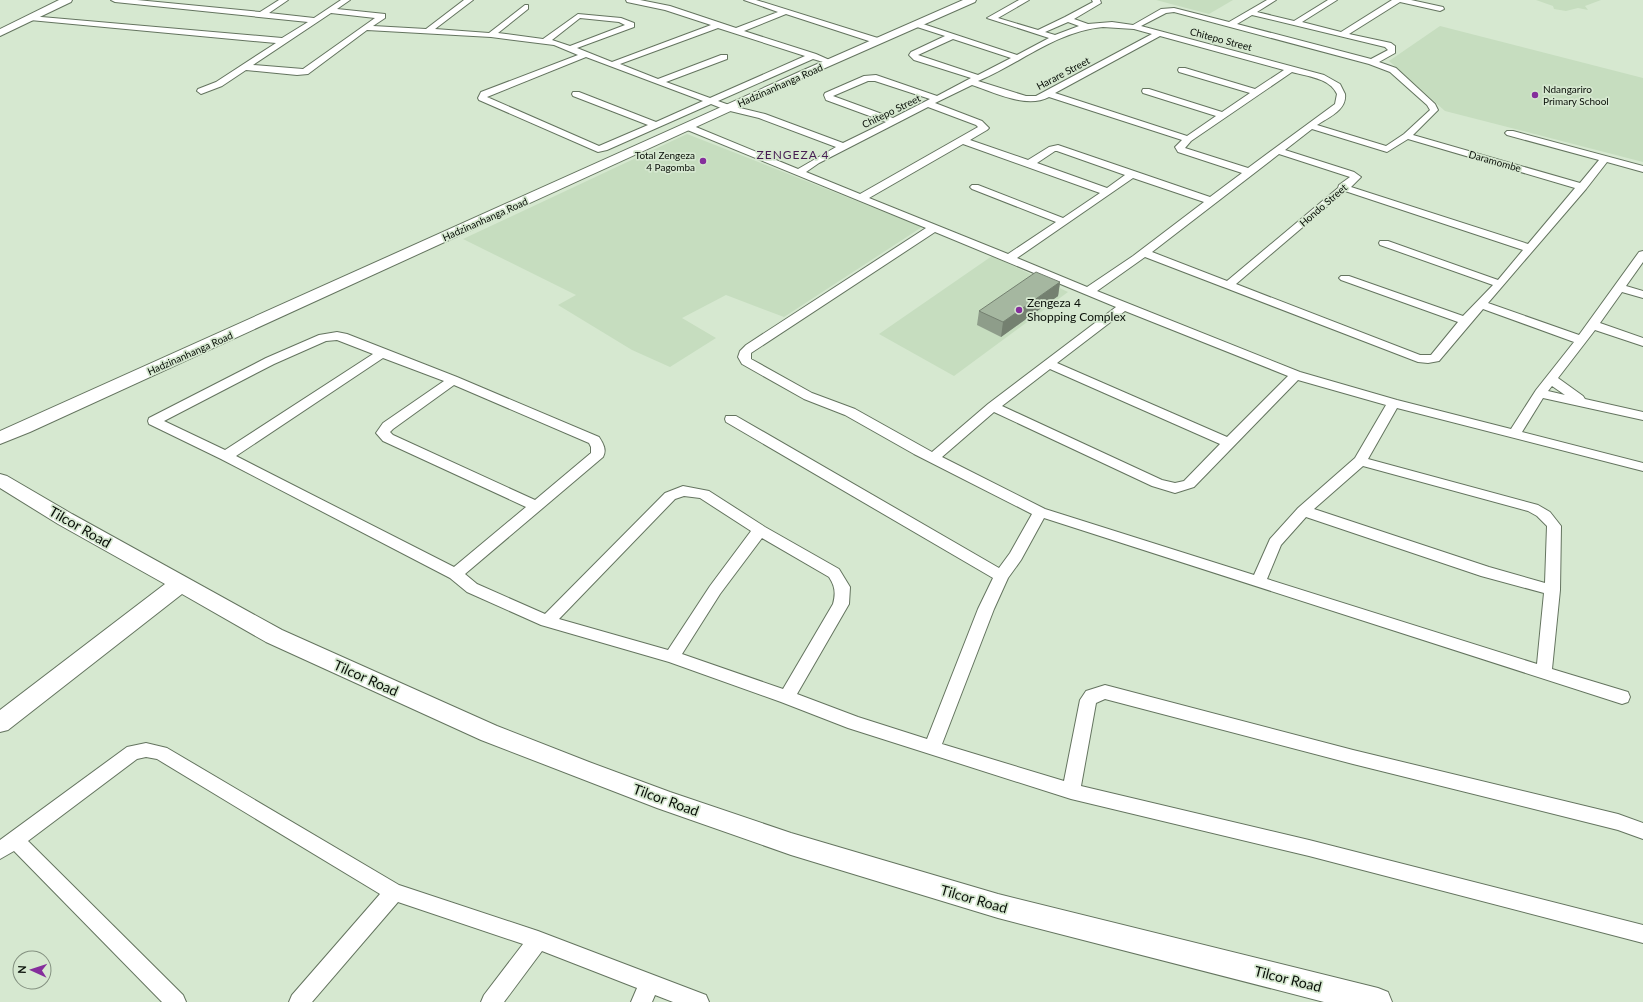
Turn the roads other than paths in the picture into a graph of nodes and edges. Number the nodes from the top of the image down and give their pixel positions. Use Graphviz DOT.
graph roads {
  1 [pos="67,0"];
  2 [pos="115,0"];
  3 [pos="284,0"];
  4 [pos="346,0"];
  5 [pos="469,0"];
  6 [pos="633,0"];
  7 [pos="748,0"];
  8 [pos="971,0"];
  9 [pos="1024,0"];
  10 [pos="1096,0"];
  11 [pos="1272,0"];
  12 [pos="1333,0"];
  13 [pos="1397,0"];
  14 [pos="1402,0"];
  15 [pos="156,2"];
  16 [pos="216,3"];
  17 [pos="525,7"];
  18 [pos="206,9"];
  19 [pos="1440,9"];
  20 [pos="330,11"];
  21 [pos="785,12"];
  22 [pos="1252,13"];
  23 [pos="262,14"];
  24 [pos="30,18"];
  25 [pos="1068,19"];
  26 [pos="316,20"];
  27 [pos="1296,23"];
  28 [pos="718,24"];
  29 [pos="917,24"];
  30 [pos="1230,25"];
  31 [pos="1085,26"];
  32 [pos="1134,27"];
  33 [pos="367,28"];
  34 [pos="428,31"];
  35 [pos="736,31"];
  36 [pos="0,32"];
  37 [pos="1037,33"];
  38 [pos="1159,34"];
  39 [pos="1343,34"];
  40 [pos="492,35"];
  41 [pos="952,36"];
  42 [pos="1056,38"];
  43 [pos="284,41"];
  44 [pos="546,41"];
  45 [pos="878,41"];
  46 [pos="571,48"];
  47 [pos="587,54"];
  48 [pos="813,56"];
  49 [pos="724,57"];
  50 [pos="1019,58"];
  51 [pos="830,62"];
  52 [pos="1372,62"];
  53 [pos="613,64"];
  54 [pos="245,67"];
  55 [pos="1290,69"];
  56 [pos="1182,70"];
  57 [pos="975,80"];
  58 [pos="657,82"];
  59 [pos="201,91"];
  60 [pos="1146,91"];
  61 [pos="1257,92"];
  62 [pos="576,94"];
  63 [pos="1050,94"];
  64 [pos="938,99"];
  65 [pos="710,101"];
  66 [pos="929,104"];
  67 [pos="729,108"];
  68 [pos="1223,116"];
  69 [pos="892,121"];
  70 [pos="656,125"];
  71 [pos="1310,126"];
  72 [pos="688,127"];
  73 [pos="1510,133"];
  74 [pos="1407,136"];
  75 [pos="1188,139"];
  76 [pos="962,140"];
  77 [pos="844,147"];
  78 [pos="1279,151"];
  79 [pos="1605,159"];
  80 [pos="1029,164"];
  81 [pos="1643,170"];
  82 [pos="799,172"];
  83 [pos="1249,172"];
  84 [pos="1132,174"];
  85 [pos="975,187"];
  86 [pos="1583,187"];
  87 [pos="1342,188"];
  88 [pos="1108,192"];
  89 [pos="862,198"];
  90 [pos="1211,201"];
  91 [pos="1064,222"];
  92 [pos="934,228"];
  93 [pos="1384,243"];
  94 [pos="1529,248"];
  95 [pos="1144,253"];
  96 [pos="1643,254"];
  97 [pos="1008,258"];
  98 [pos="1345,278"];
  99 [pos="1500,284"];
  100 [pos="1229,285"];
  101 [pos="1619,288"];
  102 [pos="1088,291"];
  103 [pos="1643,295"];
  104 [pos="1482,305"];
  105 [pos="1124,306"];
  106 [pos="1465,321"];
  107 [pos="1593,325"];
  108 [pos="1581,340"];
  109 [pos="1643,342"];
  110 [pos="382,353"];
  111 [pos="1048,364"];
  112 [pos="1296,375"];
  113 [pos="1551,379"];
  114 [pos="453,380"];
  115 [pos="1540,393"];
  116 [pos="1393,403"];
  117 [pos="1585,403"];
  118 [pos="993,407"];
  119 [pos="1643,416"];
  120 [pos="731,419"];
  121 [pos="1514,434"];
  122 [pos="0,438"];
  123 [pos="1229,443"];
  124 [pos="226,456"];
  125 [pos="933,458"];
  126 [pos="1360,461"];
  127 [pos="1643,467"];
  128 [pos="0,480"];
  129 [pos="536,506"];
  130 [pos="1303,511"];
  131 [pos="1040,512"];
  132 [pos="760,530"];
  133 [pos="455,574"];
  134 [pos="1001,576"];
  135 [pos="1259,581"];
  136 [pos="180,584"];
  137 [pos="1552,590"];
  138 [pos="547,620"];
  139 [pos="672,657"];
  140 [pos="1544,672"];
  141 [pos="787,697"];
  142 [pos="1622,697"];
  143 [pos="0,723"];
  144 [pos="932,748"];
  145 [pos="1071,791"];
  146 [pos="1643,830"];
  147 [pos="7,846"];
  148 [pos="394,892"];
  149 [pos="1643,934"];
  150 [pos="538,940"];
  151 [pos="650,984"];
  152 [pos="176,1002"];
  153 [pos="298,1002"];
  154 [pos="491,1002"];
  155 [pos="641,1002"];
  156 [pos="699,1002"];
  157 [pos="1378,1002"];
  1 -- 24 [label="street"];
  2 -- 15 [label="street"];
  3 -- 23 [label="street"];
  4 -- 20 [label="street"];
  5 -- 34 [label="street"];
  6 -- 28 [label="street"];
  7 -- 21 [label="street"];
  8 -- 29 [label="street, Hadzinanhanga Road"];
  9 -- 37 [label="street"];
  10 -- 25 [label="street"];
  11 -- 22 [label="street"];
  12 -- 27 [label="street"];
  13 -- 39 [label="street"];
  14 -- 19 [label="street"];
  15 -- 18 [label="street"];
  16 -- 18 [label="street"];
  17 -- 40 [label="street"];
  18 -- 23 [label="street"];
  20 -- 26 [label="street"];
  20 -- 33 [label="street"];
  21 -- 35 [label="street"];
  21 -- 45 [label="street"];
  22 -- 27 [label="street"];
  22 -- 30 [label="street"];
  23 -- 26 [label="street"];
  24 -- 36 [label="street"];
  24 -- 43 [label="street"];
  25 -- 31 [label="street"];
  25 -- 37 [label="street"];
  26 -- 43 [label="street"];
  27 -- 39 [label="street"];
  28 -- 35 [label="street"];
  28 -- 53 [label="street"];
  29 -- 41 [label="street"];
  29 -- 45 [label="street, Hadzinanhanga Road"];
  30 -- 32 [label="street"];
  30 -- 52 [label="street"];
  31 -- 32 [label="street, Chitepo Street"];
  31 -- 42 [label="street, Chitepo Street"];
  32 -- 38 [label="street, Chitepo Street"];
  33 -- 34 [label="street"];
  33 -- 54 [label="street"];
  34 -- 40 [label="street"];
  35 -- 48 [label="street"];
  37 -- 42 [label="street"];
  38 -- 55 [label="street, Chitepo Street"];
  38 -- 63 [label="street, Harare Street"];
  39 -- 52 [label="street"];
  40 -- 44 [label="street"];
  41 -- 50 [label="street"];
  41 -- 57 [label="street, Harare Street"];
  42 -- 50 [label="street, Chitepo Street"];
  43 -- 54 [label="street"];
  44 -- 46 [label="street"];
  44 -- 46 [label="street"];
  45 -- 51 [label="street, Hadzinanhanga Road"];
  46 -- 47 [label="street"];
  47 -- 53 [label="street"];
  47 -- 70 [label="street"];
  48 -- 51 [label="street"];
  48 -- 65 [label="street"];
  49 -- 58 [label="street"];
  50 -- 57 [label="street, Chitepo Street"];
  51 -- 67 [label="street, Hadzinanhanga Road"];
  52 -- 74 [label="street"];
  53 -- 58 [label="street"];
  54 -- 59 [label="street"];
  55 -- 61 [label="street"];
  55 -- 71 [label="street, Chitepo Street"];
  56 -- 61 [label="street"];
  57 -- 63 [label="street, Harare Street"];
  57 -- 64 [label="street, Chitepo Street"];
  58 -- 65 [label="street"];
  60 -- 68 [label="street"];
  61 -- 68 [label="street"];
  62 -- 70 [label="street"];
  63 -- 75 [label="street"];
  64 -- 66 [label="street, Chitepo Street"];
  64 -- 69 [label="street"];
  65 -- 67 [label="street"];
  65 -- 70 [label="street"];
  66 -- 69 [label="street, Chitepo Street"];
  66 -- 76 [label="street"];
  67 -- 72 [label="street, Hadzinanhanga Road"];
  67 -- 77 [label="street"];
  68 -- 75 [label="street"];
  69 -- 77 [label="street, Chitepo Street"];
  71 -- 74 [label="street"];
  71 -- 78 [label="street, Chitepo Street"];
  72 -- 82 [label="street"];
  72 -- 122 [label="street, Hadzinanhanga Road"];
  73 -- 79 [label="street"];
  74 -- 86 [label="street, Daramombe"];
  75 -- 83 [label="street"];
  76 -- 80 [label="street"];
  76 -- 89 [label="street"];
  77 -- 82 [label="street, Chitepo Street"];
  78 -- 83 [label="street, Chitepo Street"];
  78 -- 87 [label="street, Hondo Street"];
  79 -- 81 [label="street"];
  79 -- 86 [label="street"];
  80 -- 84 [label="street"];
  80 -- 88 [label="street"];
  82 -- 89 [label="street"];
  83 -- 90 [label="street, Chitepo Street"];
  84 -- 88 [label="street"];
  84 -- 90 [label="street"];
  85 -- 91 [label="street"];
  86 -- 94 [label="street"];
  87 -- 94 [label="street"];
  87 -- 100 [label="street, Hondo Street"];
  88 -- 91 [label="street"];
  89 -- 92 [label="street"];
  90 -- 95 [label="street, Chitepo Street"];
  91 -- 97 [label="street"];
  92 -- 97 [label="street"];
  92 -- 125 [label="street"];
  93 -- 99 [label="street"];
  94 -- 99 [label="street"];
  95 -- 100 [label="street"];
  95 -- 102 [label="street, Chitepo Street"];
  96 -- 101 [label="street"];
  97 -- 102 [label="street"];
  98 -- 106 [label="street"];
  99 -- 104 [label="street"];
  100 -- 106 [label="street"];
  101 -- 103 [label="street"];
  101 -- 107 [label="street"];
  102 -- 105 [label="street"];
  104 -- 106 [label="street"];
  104 -- 108 [label="street"];
  105 -- 111 [label="street"];
  105 -- 112 [label="street"];
  107 -- 108 [label="street"];
  107 -- 109 [label="street"];
  108 -- 113 [label="street"];
  110 -- 114 [label="street"];
  110 -- 124 [label="street"];
  110 -- 124 [label="street"];
  111 -- 118 [label="street"];
  111 -- 123 [label="street"];
  112 -- 116 [label="street"];
  112 -- 123 [label="street"];
  113 -- 115 [label="street"];
  113 -- 117 [label="street"];
  114 -- 129 [label="street"];
  114 -- 129 [label="street"];
  115 -- 117 [label="street"];
  115 -- 121 [label="street"];
  116 -- 121 [label="street"];
  116 -- 126 [label="street"];
  117 -- 119 [label="street"];
  118 -- 123 [label="street"];
  118 -- 125 [label="street"];
  120 -- 134 [label="street"];
  121 -- 127 [label="street"];
  124 -- 133 [label="street"];
  125 -- 131 [label="street"];
  126 -- 130 [label="street"];
  126 -- 137 [label="street"];
  128 -- 136 [label="street, Tilcor Road"];
  129 -- 133 [label="street"];
  130 -- 135 [label="street"];
  130 -- 137 [label="street"];
  131 -- 134 [label="street"];
  131 -- 135 [label="street"];
  132 -- 138 [label="street"];
  132 -- 139 [label="street"];
  132 -- 141 [label="street"];
  133 -- 138 [label="street"];
  134 -- 144 [label="street"];
  135 -- 140 [label="street"];
  136 -- 143 [label="street"];
  136 -- 157 [label="street, Tilcor Road"];
  137 -- 140 [label="street"];
  138 -- 139 [label="street"];
  139 -- 141 [label="street"];
  140 -- 142 [label="street"];
  141 -- 144 [label="street"];
  144 -- 145 [label="street"];
  145 -- 146 [label="street"];
  145 -- 149 [label="street"];
  147 -- 148 [label="street"];
  147 -- 152 [label="street"];
  148 -- 150 [label="street"];
  148 -- 153 [label="street"];
  150 -- 151 [label="street"];
  150 -- 154 [label="street"];
  151 -- 155 [label="street"];
  151 -- 156 [label="street"];
}
